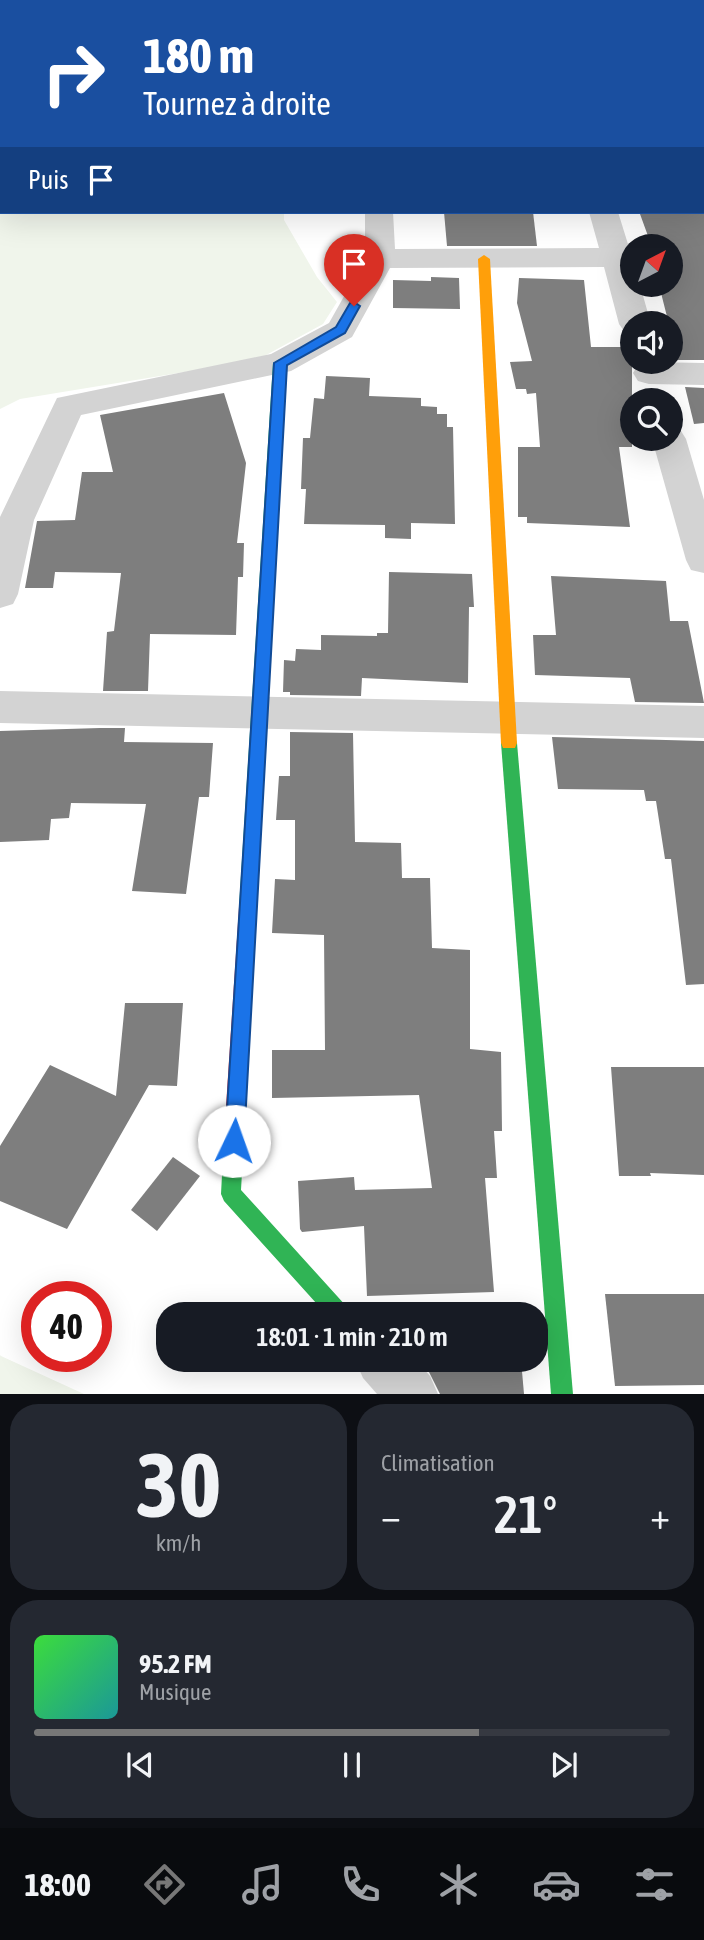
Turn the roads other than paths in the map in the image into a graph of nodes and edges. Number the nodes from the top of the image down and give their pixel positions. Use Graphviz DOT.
graph roads {
  1 [pos="379,214"];
  2 [pos="605,214"];
  3 [pos="617,257"];
  4 [pos="380,258"];
  5 [pos="484,259"];
  6 [pos="632,311"];
  7 [pos="280,363"];
  8 [pos="704,374"];
  9 [pos="651,379"];
  10 [pos="672,451"];
  11 [pos="704,560"];
  12 [pos="0,594"];
  13 [pos="0,707"];
  14 [pos="258,712"];
  15 [pos="507,716"];
  16 [pos="704,722"];
  17 [pos="329,1302"];
  18 [pos="392,1372"];
  19 [pos="412,1394"];
  20 [pos="562,1394"];
  1 -- 4 [label="street"];
  2 -- 3 [label="street"];
  3 -- 5 [label="street"];
  3 -- 6 [label="street"];
  4 -- 5 [label="street"];
  4 -- 7 [label="street"];
  5 -- 15 [label="street"];
  7 -- 12 [label="street"];
  7 -- 14 [label="street"];
  8 -- 9 [label="street"];
  10 -- 11 [label="street"];
  13 -- 14 [label="street"];
  14 -- 15 [label="street"];
  14 -- 17 [label="street"];
  15 -- 16 [label="street"];
  15 -- 20 [label="street"];
  18 -- 19 [label="street"];
}
